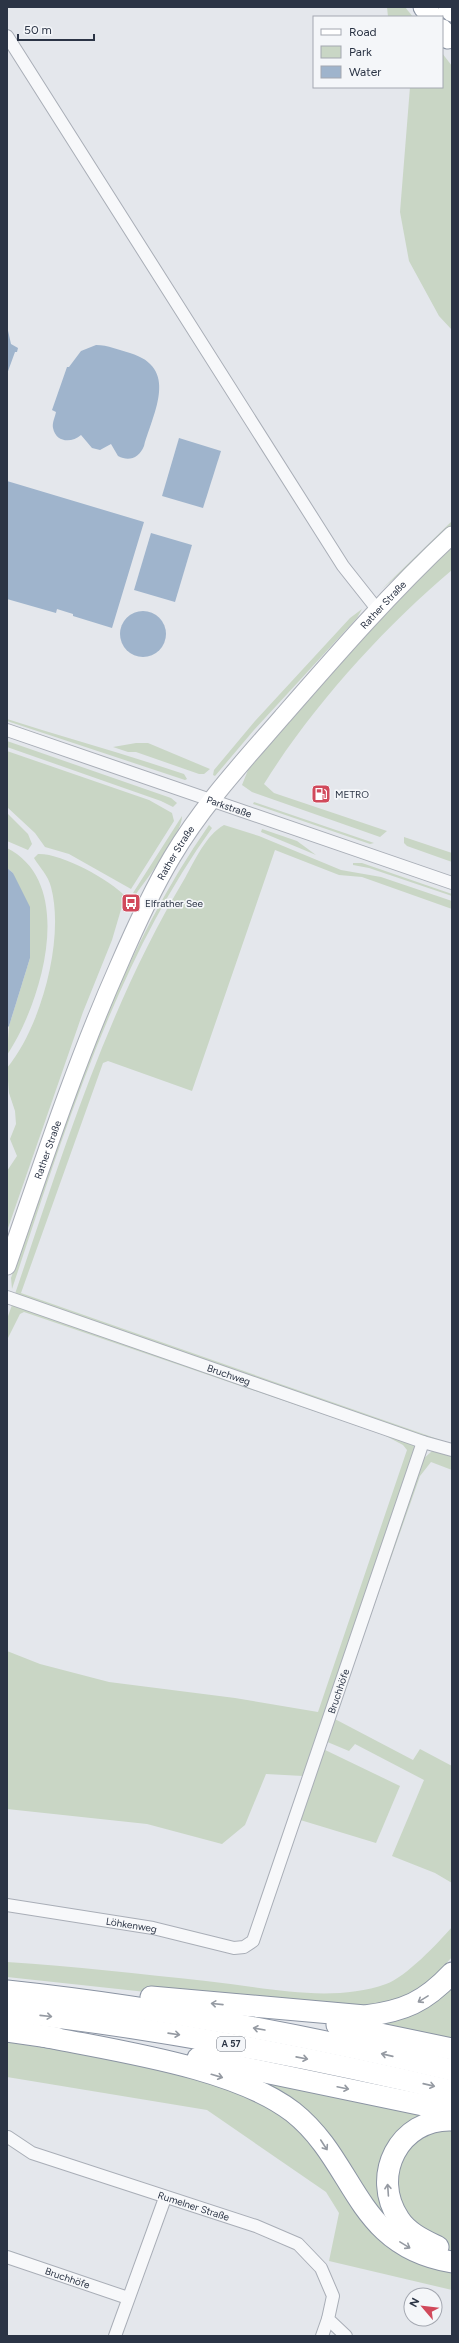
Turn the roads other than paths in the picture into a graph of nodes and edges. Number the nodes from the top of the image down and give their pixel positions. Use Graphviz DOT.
graph roads {
  1 [pos="424,7"];
  2 [pos="449,7"];
  3 [pos="452,11"];
  4 [pos="431,16"];
  5 [pos="7,36"];
  6 [pos="452,535"];
  7 [pos="377,609"];
  8 [pos="7,730"];
  9 [pos="211,801"];
  10 [pos="452,883"];
  11 [pos="7,1266"];
  12 [pos="7,1297"];
  13 [pos="423,1442"];
  14 [pos="452,1450"];
  15 [pos="7,1905"];
  16 [pos="253,1941"];
  17 [pos="452,1973"];
  18 [pos="7,1991"];
  19 [pos="41,1995"];
  20 [pos="256,2008"];
  21 [pos="7,2011"];
  22 [pos="7,2031"];
  23 [pos="43,2036"];
  24 [pos="452,2049"];
  25 [pos="452,2070"];
  26 [pos="452,2091"];
  27 [pos="452,2111"];
  28 [pos="452,2120"];
  29 [pos="8,2137"];
  30 [pos="165,2198"];
  31 [pos="452,2250"];
  32 [pos="7,2257"];
  33 [pos="452,2262"];
  34 [pos="128,2298"];
  35 [pos="328,2319"];
  36 [pos="115,2336"];
  37 [pos="322,2336"];
  38 [pos="346,2336"];
  1 -- 4 [label="highway"];
  2 -- 3 [label="highway"];
  5 -- 7 [label="street"];
  6 -- 7 [label="main road, Rather Straße"];
  7 -- 9 [label="main road, Rather Straße"];
  8 -- 9 [label="street, Parkstraße"];
  9 -- 10 [label="street, Parkstraße"];
  9 -- 11 [label="main road, Rather Straße"];
  12 -- 13 [label="street, Bruchweg"];
  13 -- 14 [label="street, Bruchweg"];
  13 -- 16 [label="street, Bruchhöfe"];
  15 -- 16 [label="street, Löhkenweg"];
  17 -- 20 [label="highway, one-way"];
  18 -- 19 [label="highway, A 57"];
  20 -- 19 [label="highway, one-way"];
  25 -- 19 [label="highway, A 57, one-way"];
  20 -- 24 [label="highway"];
  21 -- 26 [label="highway, A 57, one-way"];
  22 -- 23 [label="highway"];
  23 -- 27 [label="highway, one-way"];
  23 -- 33 [label="highway, one-way"];
  31 -- 28 [label="highway, one-way"];
  29 -- 30 [label="street, Rumelner Straße"];
  30 -- 34 [label="street"];
  30 -- 35 [label="street, Rumelner Straße"];
  32 -- 34 [label="street, Bruchhöfe"];
  34 -- 36 [label="street"];
  35 -- 37 [label="street, Rumelner Straße"];
  35 -- 38 [label="street"];
}
